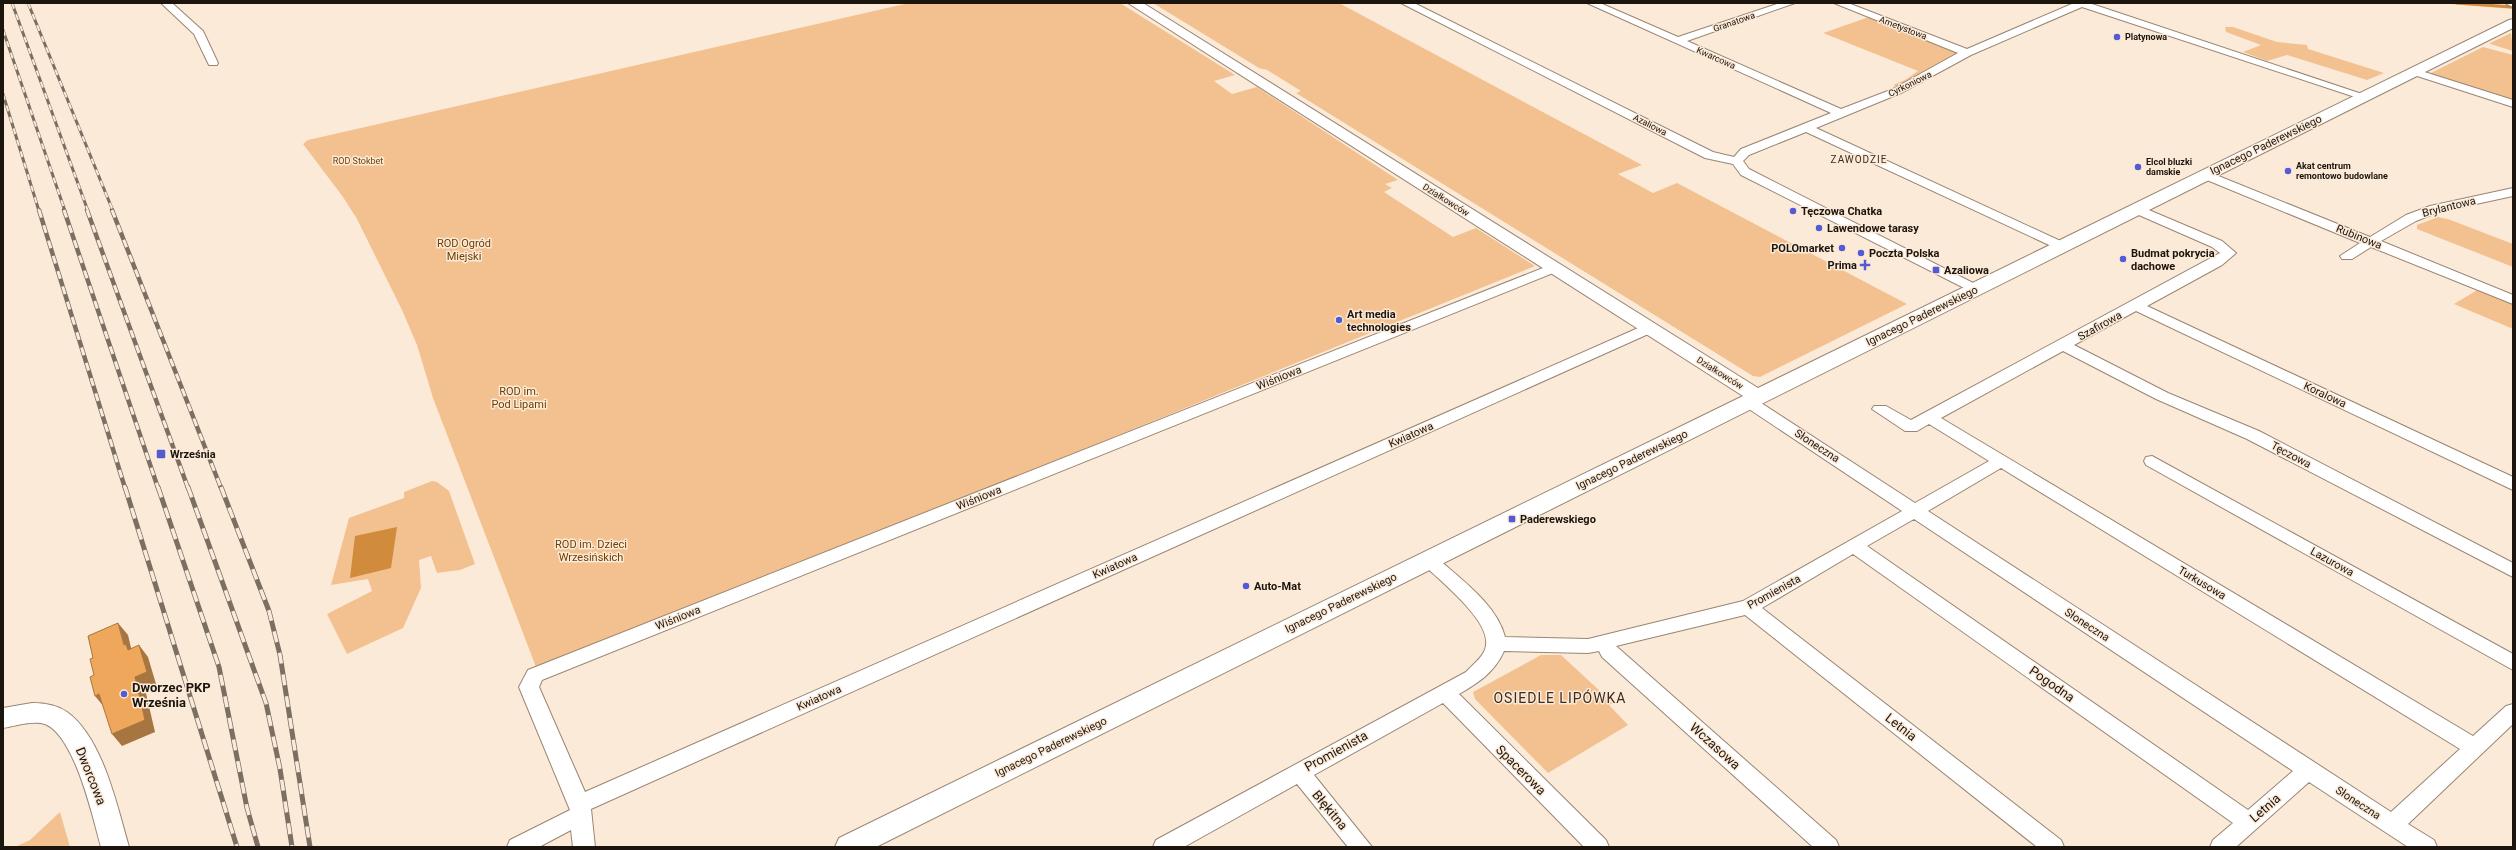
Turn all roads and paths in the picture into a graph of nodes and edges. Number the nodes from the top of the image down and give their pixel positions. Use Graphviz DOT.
graph roads {
  1 [pos="166,3"];
  2 [pos="1134,3"];
  3 [pos="1406,3"];
  4 [pos="1592,3"];
  5 [pos="1790,3"];
  6 [pos="1839,3"];
  7 [pos="2510,3"];
  8 [pos="2080,4"];
  9 [pos="2513,4"];
  10 [pos="2513,24"];
  11 [pos="1678,41"];
  12 [pos="1967,53"];
  13 [pos="213,64"];
  14 [pos="2415,72"];
  15 [pos="2365,97"];
  16 [pos="2513,104"];
  17 [pos="1840,113"];
  18 [pos="1805,127"];
  19 [pos="1737,161"];
  20 [pos="2206,175"];
  21 [pos="2513,192"];
  22 [pos="2138,209"];
  23 [pos="2372,242"];
  24 [pos="2062,247"];
  25 [pos="2347,256"];
  26 [pos="1553,268"];
  27 [pos="1976,290"];
  28 [pos="2513,300"];
  29 [pos="2136,306"];
  30 [pos="1650,328"];
  31 [pos="2064,346"];
  32 [pos="1754,399"];
  33 [pos="1880,409"];
  34 [pos="1930,418"];
  35 [pos="2152,461"];
  36 [pos="2001,462"];
  37 [pos="2513,484"];
  38 [pos="1916,512"];
  39 [pos="1855,547"];
  40 [pos="1429,560"];
  41 [pos="2513,571"];
  42 [pos="1748,607"];
  43 [pos="1604,643"];
  44 [pos="1497,644"];
  45 [pos="2513,663"];
  46 [pos="1444,692"];
  47 [pos="2513,712"];
  48 [pos="15,715"];
  49 [pos="2476,748"];
  50 [pos="2308,770"];
  51 [pos="1299,772"];
  52 [pos="581,809"];
  53 [pos="2249,822"];
  54 [pos="2392,825"];
  55 [pos="115,847"];
  56 [pos="518,847"];
  57 [pos="584,847"];
  58 [pos="849,847"];
  59 [pos="1164,847"];
  60 [pos="1361,847"];
  61 [pos="1598,847"];
  62 [pos="1828,847"];
  63 [pos="2053,847"];
  64 [pos="2221,847"];
  65 [pos="2426,847"];
  1 -- 13 [label="street"];
  2 -- 26 [label="street, Działkowców"];
  3 -- 19 [label="street, Azaliowa"];
  4 -- 11 [label="street, Kwarcowa"];
  5 -- 11 [label="street, Granatowa"];
  6 -- 12 [label="street, Ametystowa"];
  7 -- 9 [label="street"];
  8 -- 12 [label="street, Cyrkoniowa"];
  8 -- 15 [label="street"];
  10 -- 14 [label="street, Ignacego Paderewskiego"];
  11 -- 17 [label="street, Kwarcowa"];
  12 -- 17 [label="street, Cyrkoniowa"];
  14 -- 15 [label="street, Ignacego Paderewskiego"];
  14 -- 16 [label="street"];
  15 -- 20 [label="street, Ignacego Paderewskiego"];
  17 -- 18 [label="street, Cyrkoniowa"];
  18 -- 19 [label="street, Cyrkoniowa"];
  18 -- 24 [label="street"];
  19 -- 27 [label="street"];
  20 -- 22 [label="street, Ignacego Paderewskiego"];
  20 -- 23 [label="street, Rubinowa"];
  21 -- 23 [label="street, Brylantowa"];
  22 -- 24 [label="street, Ignacego Paderewskiego"];
  22 -- 29 [label="street, Szafirowa"];
  23 -- 25 [label="street, Brylantowa"];
  23 -- 28 [label="street, Rubinowa"];
  24 -- 27 [label="street, Ignacego Paderewskiego"];
  26 -- 30 [label="street, Działkowców"];
  26 -- 52 [label="street, Wiśniowa"];
  27 -- 32 [label="street, Ignacego Paderewskiego"];
  29 -- 31 [label="street, Szafirowa"];
  29 -- 37 [label="street, Koralowa"];
  30 -- 32 [label="street, Działkowców"];
  30 -- 52 [label="street, Kwiatowa"];
  31 -- 34 [label="street, Szafirowa"];
  31 -- 41 [label="street, Tęczowa"];
  32 -- 38 [label="street, Słoneczna"];
  32 -- 40 [label="street, Ignacego Paderewskiego"];
  33 -- 34 [label="street, Szafirowa"];
  34 -- 36 [label="street, Turkusowa"];
  35 -- 45 [label="street, Lazurowa"];
  36 -- 38 [label="street, Promienista"];
  36 -- 49 [label="street, Turkusowa"];
  38 -- 39 [label="street, Promienista"];
  38 -- 50 [label="street, Słoneczna"];
  39 -- 42 [label="street, Promienista"];
  39 -- 53 [label="street, Pogodna"];
  40 -- 44 [label="street"];
  40 -- 58 [label="street, Ignacego Paderewskiego"];
  42 -- 43 [label="street, Promienista"];
  42 -- 63 [label="street, Letnia"];
  43 -- 44 [label="street, Promienista"];
  43 -- 62 [label="street, Wczasowa"];
  44 -- 46 [label="street, Promienista"];
  46 -- 51 [label="street, Promienista"];
  46 -- 61 [label="street, Spacerowa"];
  47 -- 49 [label="street"];
  48 -- 55 [label="street, Dworcowa"];
  49 -- 54 [label="street"];
  50 -- 53 [label="street, Letnia"];
  50 -- 54 [label="street, Słoneczna"];
  51 -- 59 [label="street, Promienista"];
  51 -- 60 [label="street, Błękitna"];
  52 -- 56 [label="street, Kwiatowa"];
  52 -- 57 [label="street"];
  53 -- 64 [label="street, Letnia"];
  54 -- 65 [label="street, Słoneczna"];
}
